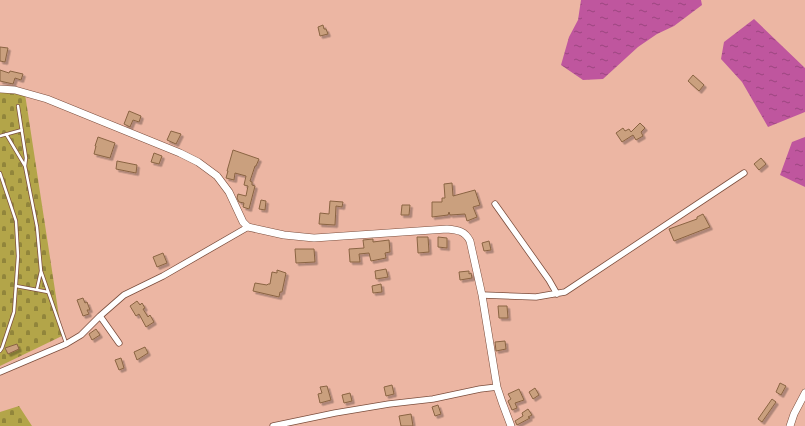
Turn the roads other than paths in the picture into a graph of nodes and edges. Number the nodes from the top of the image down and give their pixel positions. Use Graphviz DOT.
graph roads {
  1 [pos="0,89"];
  2 [pos="18,106"];
  3 [pos="22,130"];
  4 [pos="6,134"];
  5 [pos="0,136"];
  6 [pos="25,166"];
  7 [pos="0,173"];
  8 [pos="744,173"];
  9 [pos="495,204"];
  10 [pos="248,227"];
  11 [pos="41,271"];
  12 [pos="16,286"];
  13 [pos="37,289"];
  14 [pos="48,292"];
  15 [pos="557,294"];
  16 [pos="482,295"];
  17 [pos="100,316"];
  18 [pos="120,343"];
  19 [pos="66,344"];
  20 [pos="0,351"];
  21 [pos="0,372"];
  22 [pos="497,387"];
  23 [pos="805,393"];
  24 [pos="273,426"];
  25 [pos="512,426"];
  26 [pos="790,426"];
  1 -- 10 [label="street"];
  2 -- 3 [label="lane"];
  3 -- 4 [label="lane"];
  3 -- 6 [label="lane"];
  4 -- 5 [label="lane"];
  4 -- 6 [label="lane"];
  6 -- 11 [label="lane"];
  7 -- 12 [label="lane"];
  8 -- 15 [label="street"];
  9 -- 15 [label="street"];
  10 -- 16 [label="street"];
  10 -- 17 [label="street"];
  11 -- 13 [label="lane"];
  11 -- 14 [label="lane"];
  12 -- 13 [label="lane"];
  12 -- 20 [label="lane"];
  13 -- 14 [label="lane"];
  14 -- 19 [label="lane"];
  15 -- 16 [label="street"];
  16 -- 22 [label="street"];
  17 -- 18 [label="street"];
  17 -- 19 [label="street"];
  19 -- 21 [label="street"];
  22 -- 24 [label="street"];
  22 -- 25 [label="street"];
  23 -- 26 [label="street"];
}
